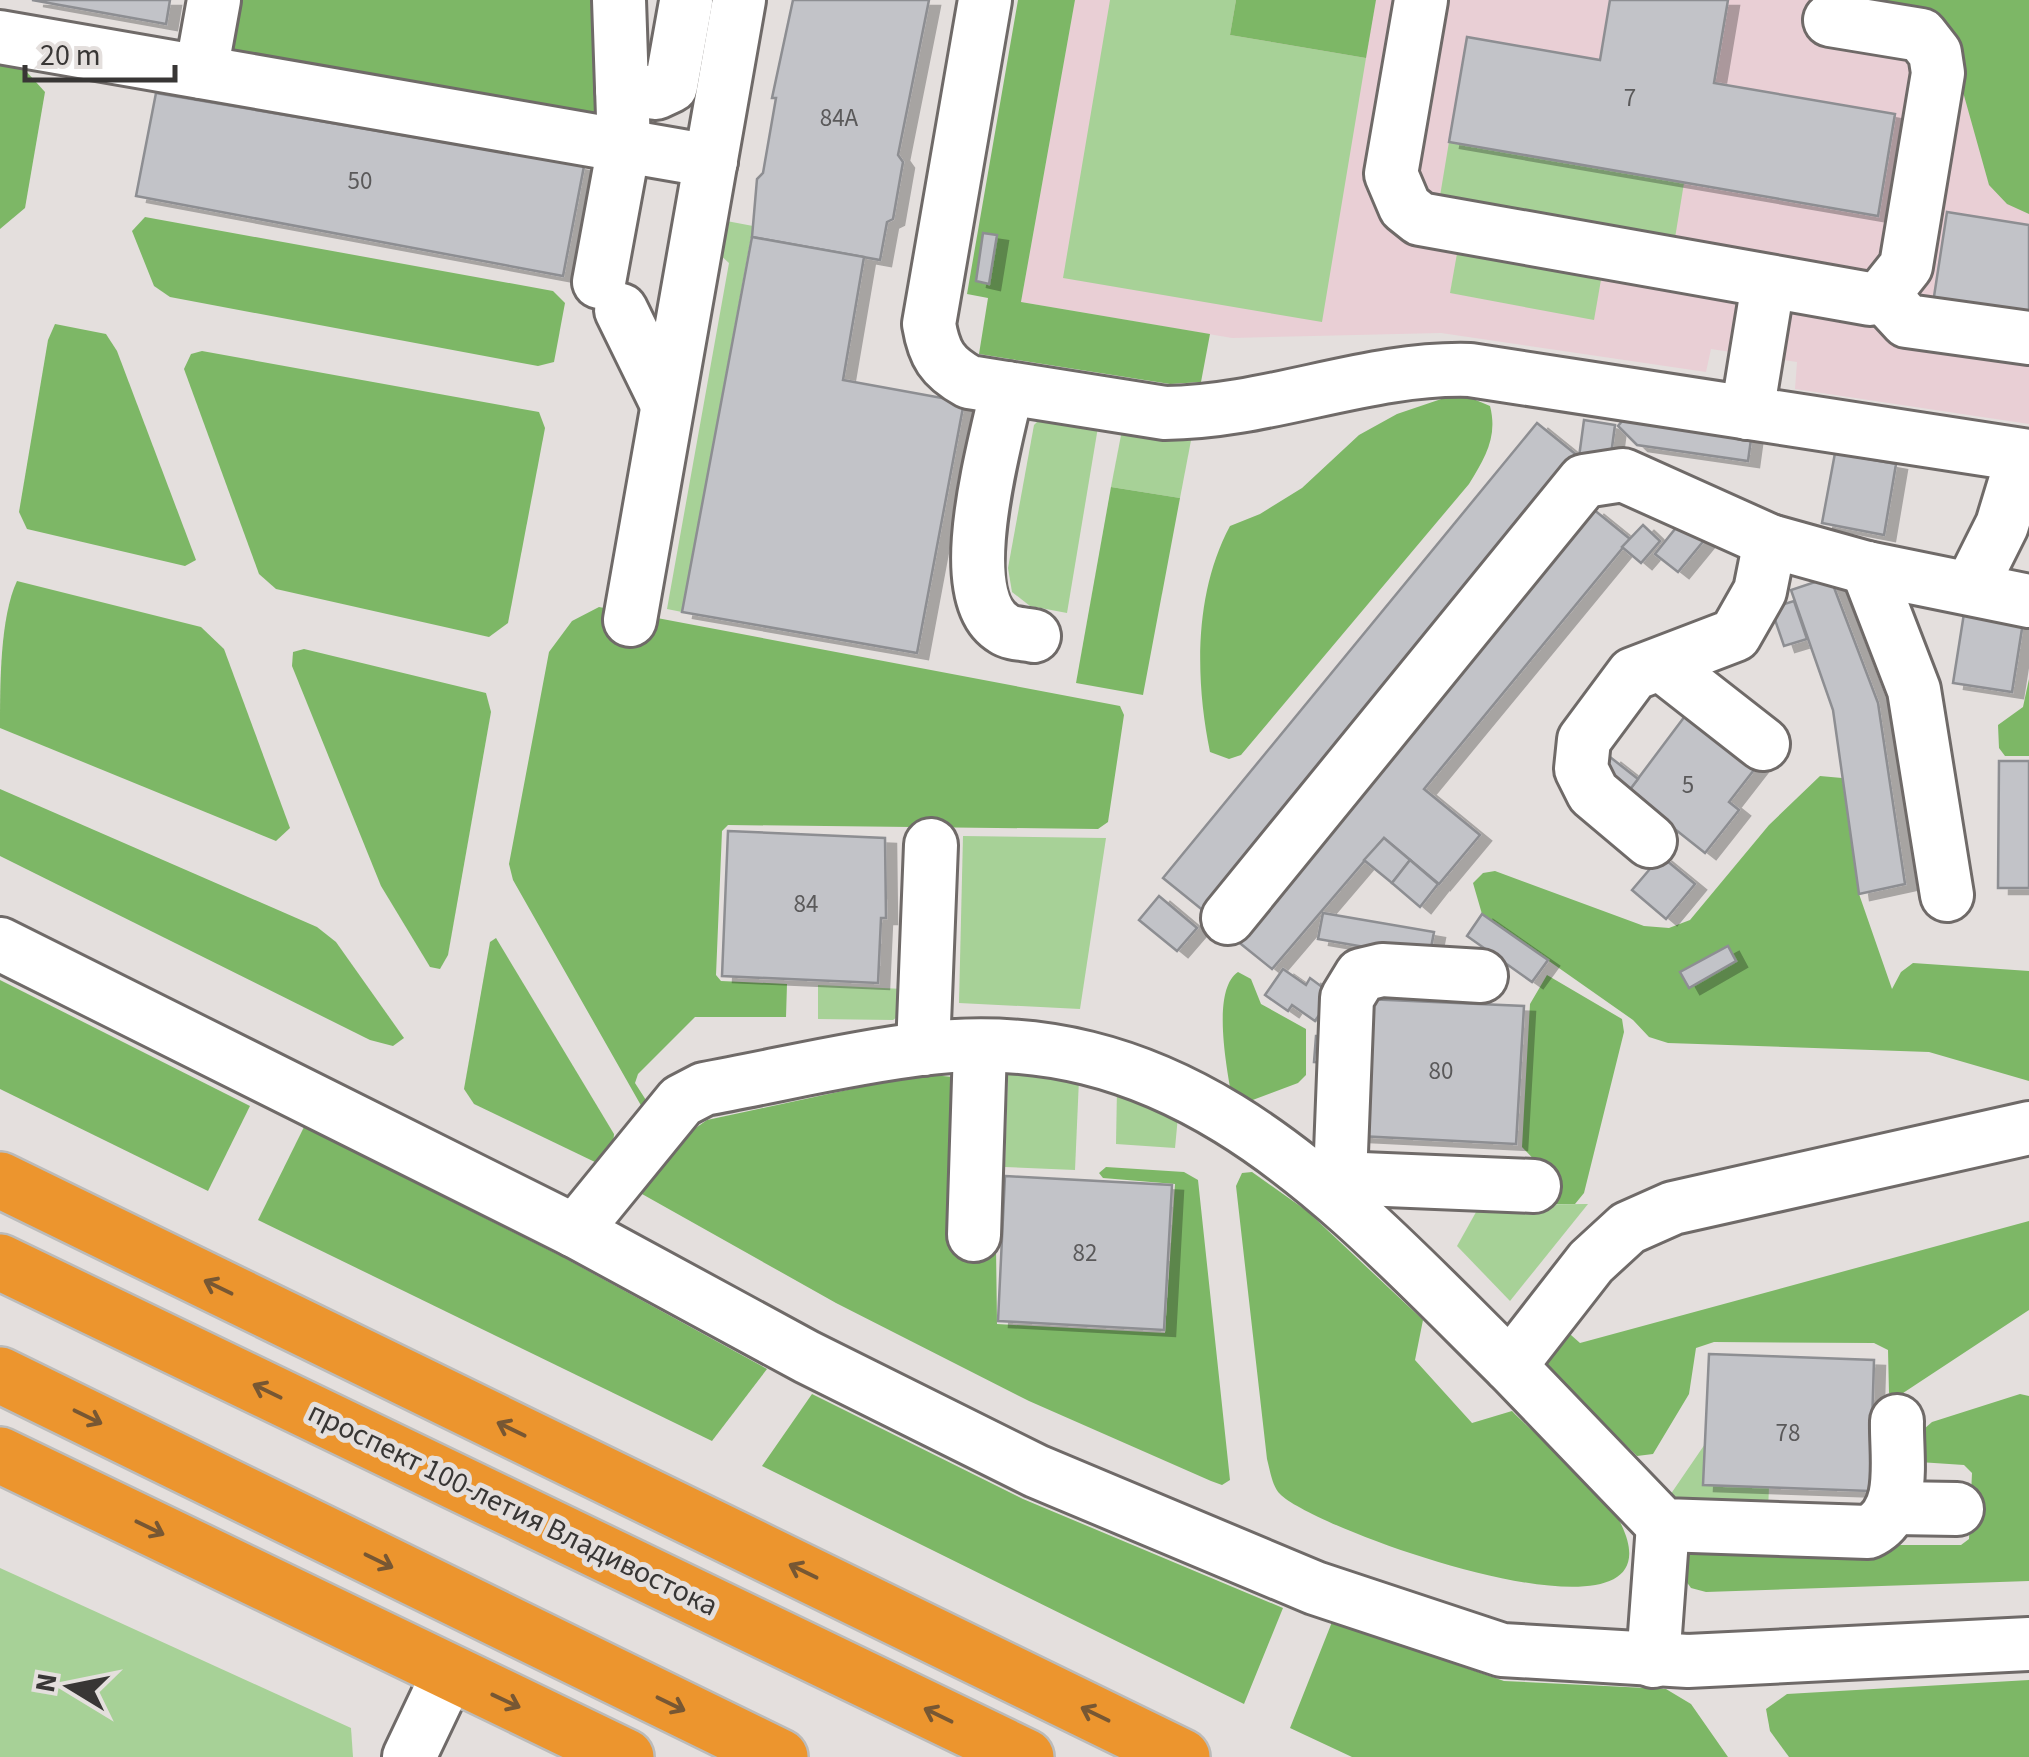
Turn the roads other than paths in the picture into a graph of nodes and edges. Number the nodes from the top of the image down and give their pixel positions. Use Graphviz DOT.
graph roads {
  1 [pos="214,0"];
  2 [pos="619,0"];
  3 [pos="740,0"];
  4 [pos="985,0"];
  5 [pos="1421,0"];
  6 [pos="686,2"];
  7 [pos="1830,20"];
  8 [pos="0,37"];
  9 [pos="201,72"];
  10 [pos="622,88"];
  11 [pos="624,146"];
  12 [pos="710,161"];
  13 [pos="1768,284"];
  14 [pos="1884,295"];
  15 [pos="2029,338"];
  16 [pos="1007,388"];
  17 [pos="667,404"];
  18 [pos="1747,413"];
  19 [pos="2026,456"];
  20 [pos="1770,541"];
  21 [pos="1867,568"];
  22 [pos="1971,588"];
  23 [pos="2029,601"];
  24 [pos="630,620"];
  25 [pos="1034,636"];
  26 [pos="1662,665"];
  27 [pos="1763,744"];
  28 [pos="1650,841"];
  29 [pos="931,846"];
  30 [pos="1948,895"];
  31 [pos="1228,918"];
  32 [pos="0,944"];
  33 [pos="1482,976"];
  34 [pos="980,1048"];
  35 [pos="922,1049"];
  36 [pos="2029,1128"];
  37 [pos="1326,1178"];
  38 [pos="0,1180"];
  39 [pos="1534,1186"];
  40 [pos="575,1231"];
  41 [pos="974,1235"];
  42 [pos="0,1262"];
  43 [pos="1510,1366"];
  44 [pos="0,1374"];
  45 [pos="1897,1421"];
  46 [pos="0,1454"];
  47 [pos="1894,1508"];
  48 [pos="1957,1509"];
  49 [pos="1663,1524"];
  50 [pos="2029,1644"];
  51 [pos="1653,1661"];
  52 [pos="448,1674"];
  53 [pos="409,1757"];
  54 [pos="626,1757"];
  55 [pos="780,1757"];
  56 [pos="1026,1757"];
  57 [pos="1182,1757"];
  1 -- 9 [label="lane"];
  2 -- 10 [label="lane"];
  3 -- 12 [label="lane"];
  4 -- 16 [label="lane"];
  5 -- 13 [label="lane"];
  6 -- 10 [label="lane"];
  7 -- 14 [label="lane"];
  8 -- 9 [label="lane"];
  9 -- 11 [label="lane"];
  10 -- 11 [label="lane"];
  11 -- 12 [label="lane"];
  11 -- 17 [label="lane"];
  12 -- 17 [label="lane"];
  13 -- 14 [label="lane"];
  13 -- 18 [label="lane"];
  14 -- 15 [label="lane"];
  16 -- 18 [label="lane"];
  16 -- 25 [label="lane"];
  17 -- 24 [label="lane"];
  18 -- 19 [label="lane"];
  19 -- 22 [label="lane"];
  20 -- 21 [label="lane"];
  20 -- 26 [label="lane"];
  20 -- 31 [label="lane"];
  21 -- 22 [label="lane"];
  21 -- 30 [label="lane"];
  22 -- 23 [label="lane"];
  26 -- 27 [label="lane"];
  26 -- 28 [label="lane"];
  29 -- 35 [label="lane"];
  32 -- 40 [label="lane"];
  33 -- 37 [label="lane"];
  34 -- 35 [label="lane"];
  34 -- 37 [label="lane"];
  34 -- 41 [label="lane"];
  35 -- 40 [label="lane"];
  36 -- 43 [label="lane"];
  37 -- 39 [label="lane"];
  37 -- 43 [label="lane"];
  57 -- 38 [label="highway, one-way"];
  40 -- 51 [label="lane"];
  56 -- 42 [label="highway, проспект 100-летия Владивостока, one-way"];
  43 -- 49 [label="lane"];
  44 -- 55 [label="highway, one-way"];
  45 -- 47 [label="lane"];
  46 -- 52 [label="highway, one-way"];
  47 -- 48 [label="lane"];
  47 -- 49 [label="lane"];
  49 -- 51 [label="lane"];
  50 -- 51 [label="lane"];
  52 -- 53 [label="lane"];
  52 -- 54 [label="highway, one-way"];
}
